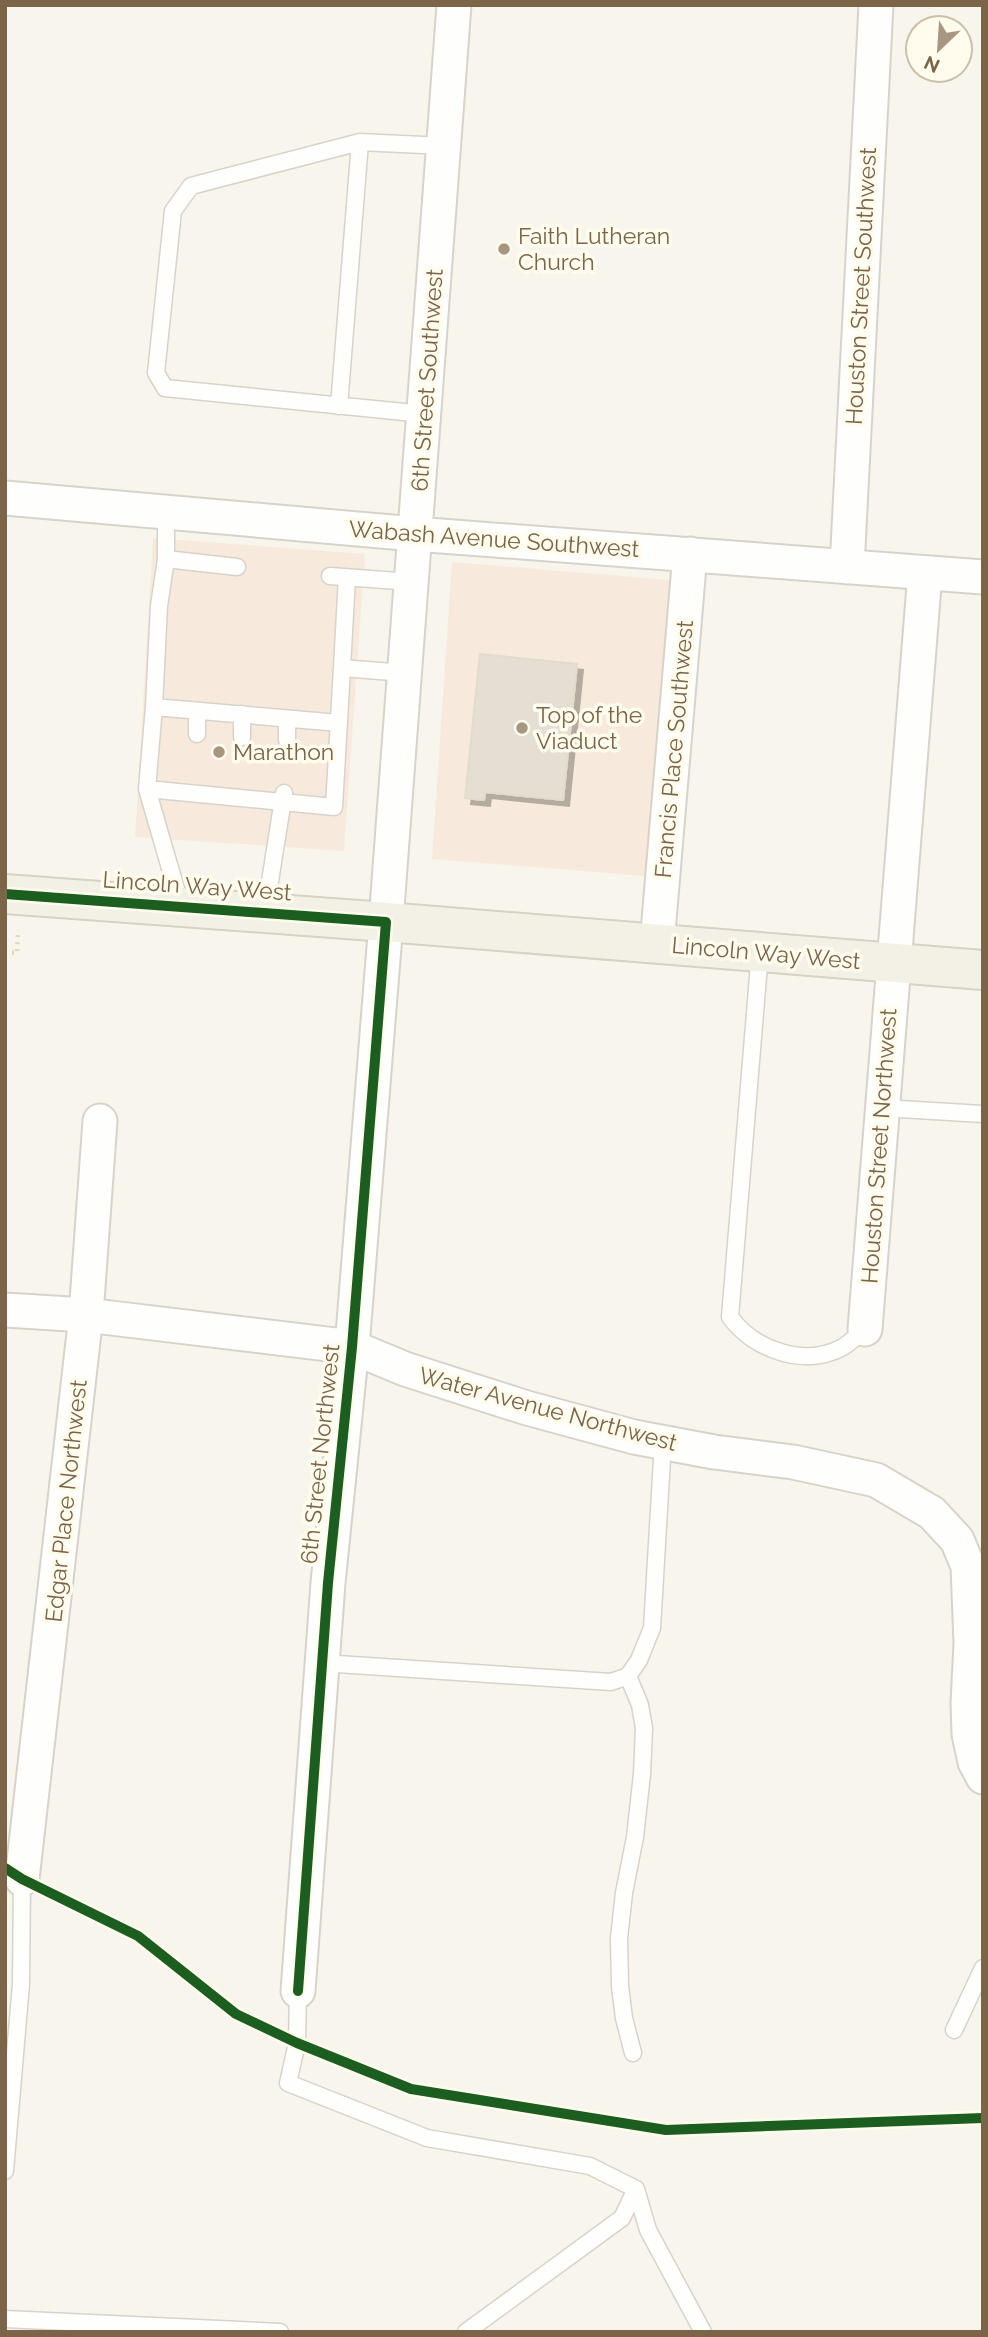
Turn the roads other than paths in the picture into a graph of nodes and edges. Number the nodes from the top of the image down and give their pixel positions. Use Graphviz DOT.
graph roads {
  1 [pos="454,5"];
  2 [pos="876,5"];
  3 [pos="360,142"];
  4 [pos="444,146"];
  5 [pos="339,405"];
  6 [pos="424,414"];
  7 [pos="5,498"];
  8 [pos="166,512"];
  9 [pos="415,534"];
  10 [pos="690,554"];
  11 [pos="166,559"];
  12 [pos="237,567"];
  13 [pos="847,567"];
  14 [pos="925,573"];
  15 [pos="330,576"];
  16 [pos="347,577"];
  17 [pos="983,578"];
  18 [pos="412,582"];
  19 [pos="342,667"];
  20 [pos="405,673"];
  21 [pos="154,707"];
  22 [pos="197,711"];
  23 [pos="242,714"];
  24 [pos="287,719"];
  25 [pos="339,723"];
  26 [pos="197,734"];
  27 [pos="242,737"];
  28 [pos="287,740"];
  29 [pos="147,789"];
  30 [pos="284,798"];
  31 [pos="5,894"];
  32 [pos="181,906"];
  33 [pos="265,913"];
  34 [pos="386,922"];
  35 [pos="657,944"];
  36 [pos="760,952"];
  37 [pos="893,963"];
  38 [pos="983,970"];
  39 [pos="883,1108"];
  40 [pos="983,1114"];
  41 [pos="100,1121"];
  42 [pos="5,1310"];
  43 [pos="86,1315"];
  44 [pos="865,1329"];
  45 [pos="352,1347"];
  46 [pos="663,1442"];
  47 [pos="322,1663"];
  48 [pos="628,1676"];
  49 [pos="983,1777"];
  50 [pos="22,1879"];
  51 [pos="983,1968"];
  52 [pos="298,1991"];
  53 [pos="954,2030"];
  54 [pos="633,2053"];
  55 [pos="5,2171"];
  56 [pos="636,2189"];
  57 [pos="5,2319"];
  58 [pos="281,2332"];
  59 [pos="466,2332"];
  60 [pos="703,2332"];
  1 -- 4 [label="street, 6th Street Southwest"];
  2 -- 13 [label="street, Houston Street Southwest"];
  3 -- 4 [label="lane"];
  3 -- 5 [label="lane"];
  3 -- 5 [label="lane"];
  4 -- 6 [label="street, 6th Street Southwest"];
  5 -- 6 [label="lane"];
  6 -- 9 [label="street, 6th Street Southwest"];
  7 -- 8 [label="street, Wabash Avenue Southwest"];
  8 -- 9 [label="street, Wabash Avenue Southwest"];
  8 -- 11 [label="lane"];
  9 -- 10 [label="street, Wabash Avenue Southwest"];
  9 -- 18 [label="street, 6th Street Southwest"];
  10 -- 13 [label="street, Wabash Avenue Southwest"];
  10 -- 35 [label="street, Francis Place Southwest"];
  11 -- 12 [label="lane"];
  11 -- 21 [label="lane"];
  13 -- 14 [label="street, Wabash Avenue Southwest"];
  14 -- 17 [label="street, Wabash Avenue Southwest"];
  14 -- 37 [label="street"];
  15 -- 16 [label="lane"];
  16 -- 18 [label="lane"];
  16 -- 19 [label="lane"];
  18 -- 20 [label="street, 6th Street Southwest"];
  19 -- 20 [label="lane"];
  19 -- 25 [label="lane"];
  20 -- 34 [label="street, 6th Street Southwest"];
  21 -- 22 [label="lane"];
  21 -- 29 [label="lane"];
  22 -- 23 [label="lane"];
  22 -- 26 [label="lane"];
  23 -- 24 [label="lane"];
  23 -- 27 [label="lane"];
  24 -- 25 [label="lane"];
  24 -- 28 [label="lane"];
  25 -- 30 [label="lane"];
  29 -- 30 [label="lane"];
  29 -- 32 [label="lane"];
  30 -- 33 [label="lane"];
  31 -- 32 [label="main road, Lincoln Way West"];
  32 -- 33 [label="main road, Lincoln Way West"];
  33 -- 34 [label="main road, Lincoln Way West"];
  34 -- 35 [label="main road, Lincoln Way West"];
  34 -- 45 [label="street, 6th Street Northwest"];
  35 -- 36 [label="main road, Lincoln Way West"];
  36 -- 37 [label="main road, Lincoln Way West"];
  36 -- 44 [label="lane"];
  37 -- 38 [label="main road, Lincoln Way West"];
  37 -- 39 [label="street, Houston Street Northwest"];
  39 -- 40 [label="lane"];
  39 -- 44 [label="street, Houston Street Northwest"];
  41 -- 43 [label="street, Edgar Place Northwest"];
  42 -- 43 [label="street, Water Avenue Northwest"];
  43 -- 45 [label="street, Water Avenue Northwest"];
  43 -- 50 [label="street, Edgar Place Northwest"];
  45 -- 46 [label="street, Water Avenue Northwest"];
  45 -- 47 [label="street, 6th Street Northwest"];
  46 -- 48 [label="lane"];
  46 -- 49 [label="street, Water Avenue Northwest"];
  47 -- 48 [label="lane"];
  47 -- 52 [label="street, 6th Street Northwest"];
  48 -- 54 [label="lane"];
  50 -- 55 [label="lane"];
  51 -- 53 [label="lane"];
  52 -- 56 [label="lane"];
  56 -- 59 [label="lane"];
  56 -- 60 [label="lane"];
  57 -- 58 [label="lane"];
}
